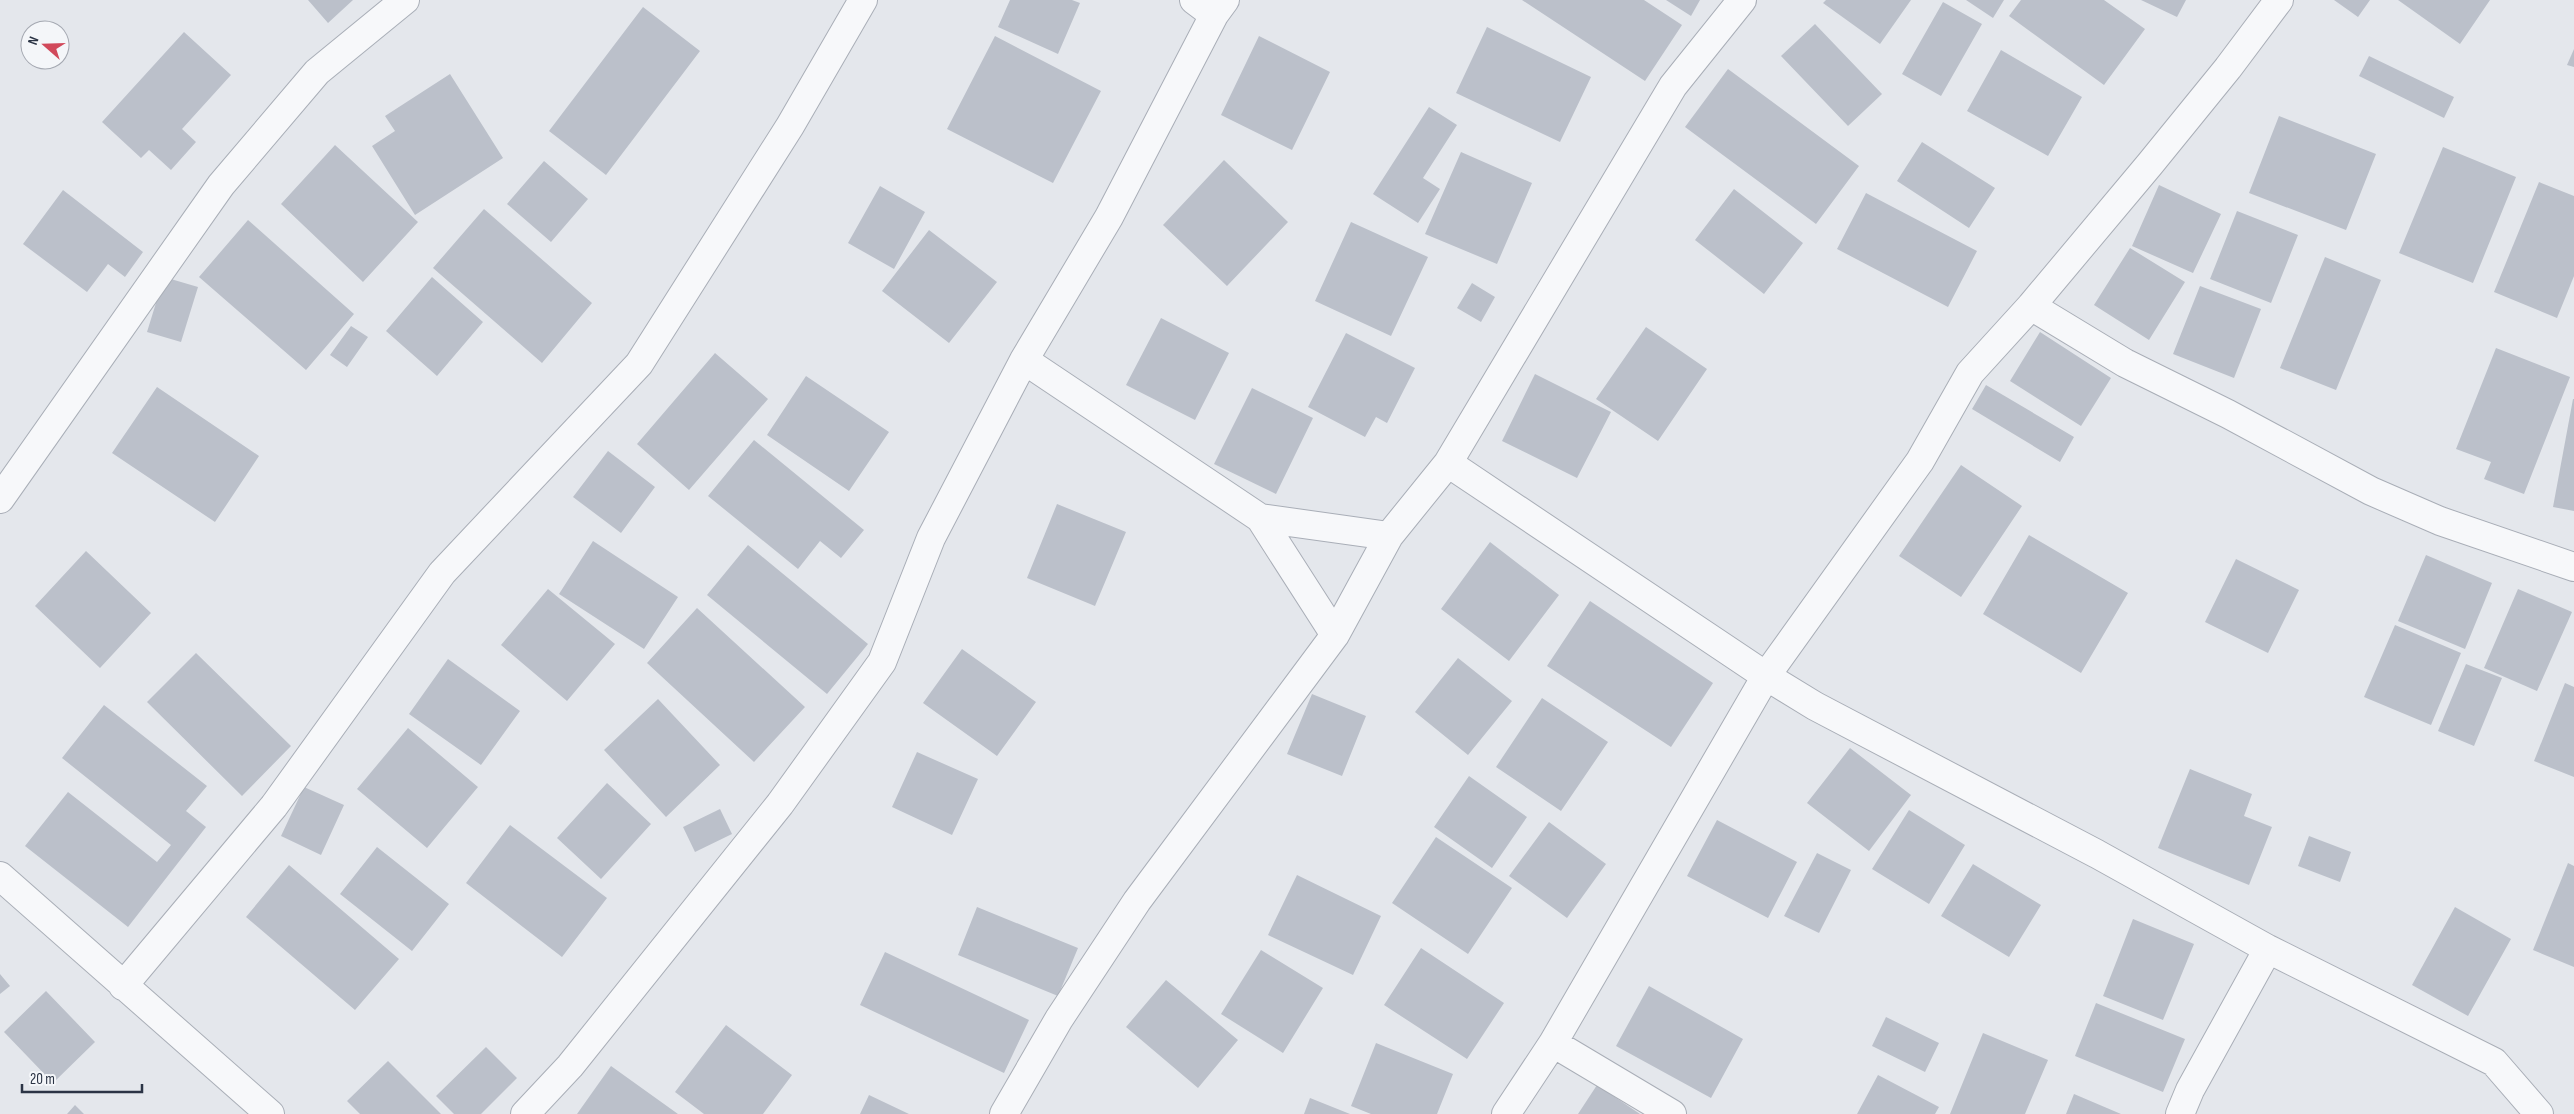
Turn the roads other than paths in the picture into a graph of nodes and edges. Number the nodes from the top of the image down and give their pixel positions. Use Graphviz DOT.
graph roads {
  1 [pos="405,0"];
  2 [pos="864,0"];
  3 [pos="1742,0"];
  4 [pos="2279,0"];
  5 [pos="1211,5"];
  6 [pos="2031,306"];
  7 [pos="1024,360"];
  8 [pos="1448,463"];
  9 [pos="0,499"];
  10 [pos="1260,518"];
  11 [pos="1389,536"];
  12 [pos="2574,567"];
  13 [pos="1335,635"];
  14 [pos="1766,676"];
  15 [pos="0,876"];
  16 [pos="2268,949"];
  17 [pos="123,986"];
  18 [pos="1553,1043"];
  19 [pos="270,1114"];
  20 [pos="525,1114"];
  21 [pos="1004,1114"];
  22 [pos="1506,1114"];
  23 [pos="1672,1114"];
  24 [pos="2180,1114"];
  25 [pos="2540,1114"];
  1 -- 9 [label="street"];
  2 -- 17 [label="street"];
  3 -- 8 [label="street"];
  4 -- 6 [label="street"];
  5 -- 7 [label="street"];
  6 -- 12 [label="street"];
  6 -- 14 [label="street"];
  7 -- 10 [label="street"];
  7 -- 20 [label="street"];
  8 -- 11 [label="street"];
  8 -- 14 [label="street"];
  10 -- 11 [label="street"];
  10 -- 13 [label="street"];
  11 -- 13 [label="street"];
  13 -- 21 [label="street"];
  14 -- 16 [label="street"];
  14 -- 18 [label="street"];
  15 -- 17 [label="street"];
  16 -- 24 [label="street"];
  16 -- 25 [label="street"];
  17 -- 19 [label="street"];
  18 -- 22 [label="street"];
  18 -- 23 [label="street"];
}
